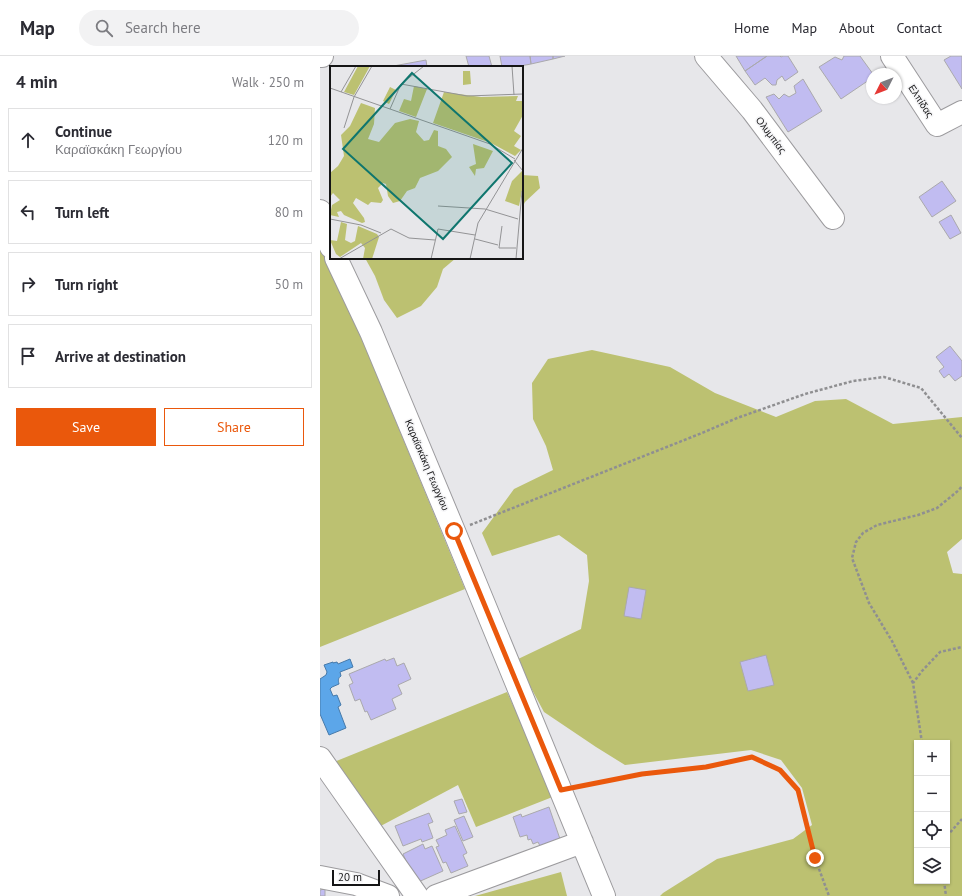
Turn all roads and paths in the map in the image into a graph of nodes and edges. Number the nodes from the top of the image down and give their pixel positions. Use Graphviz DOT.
graph roads {
  1 [pos="706,56"];
  2 [pos="892,56"];
  3 [pos="962,112"];
  4 [pos="320,211"];
  5 [pos="833,218"];
  6 [pos="330,245"];
  7 [pos="336,259"];
  8 [pos="962,438"];
  9 [pos="962,486"];
  10 [pos="454,531"];
  11 [pos="962,647"];
  12 [pos="913,684"];
  13 [pos="922,740"];
  14 [pos="320,758"];
  15 [pos="561,790"];
  16 [pos="962,819"];
  17 [pos="950,833"];
  18 [pos="582,842"];
  19 [pos="320,877"];
  20 [pos="944,884"];
  21 [pos="388,896"];
  22 [pos="417,896"];
  23 [pos="436,896"];
  24 [pos="604,896"];
  25 [pos="829,896"];
  26 [pos="946,896"];
  1 -- 5 [label="street, Ολυμπίας"];
  2 -- 3 [label="street, Ελπίδας"];
  4 -- 6 [label="street"];
  7 -- 10 [label="street, Καραϊσκάκη Γεωργίου"];
  8 -- 10 [label="path"];
  9 -- 12 [label="path"];
  10 -- 15 [label="street, Καραϊσκάκη Γεωργίου"];
  11 -- 12 [label="path"];
  12 -- 13 [label="path"];
  14 -- 22 [label="street"];
  15 -- 18 [label="street, Καραϊσκάκη Γεωργίου"];
  15 -- 25 [label="path"];
  16 -- 17 [label="path"];
  18 -- 23 [label="street"];
  18 -- 24 [label="street, Καραϊσκάκη Γεωργίου"];
  19 -- 21 [label="street"];
  20 -- 26 [label="path"];
}
